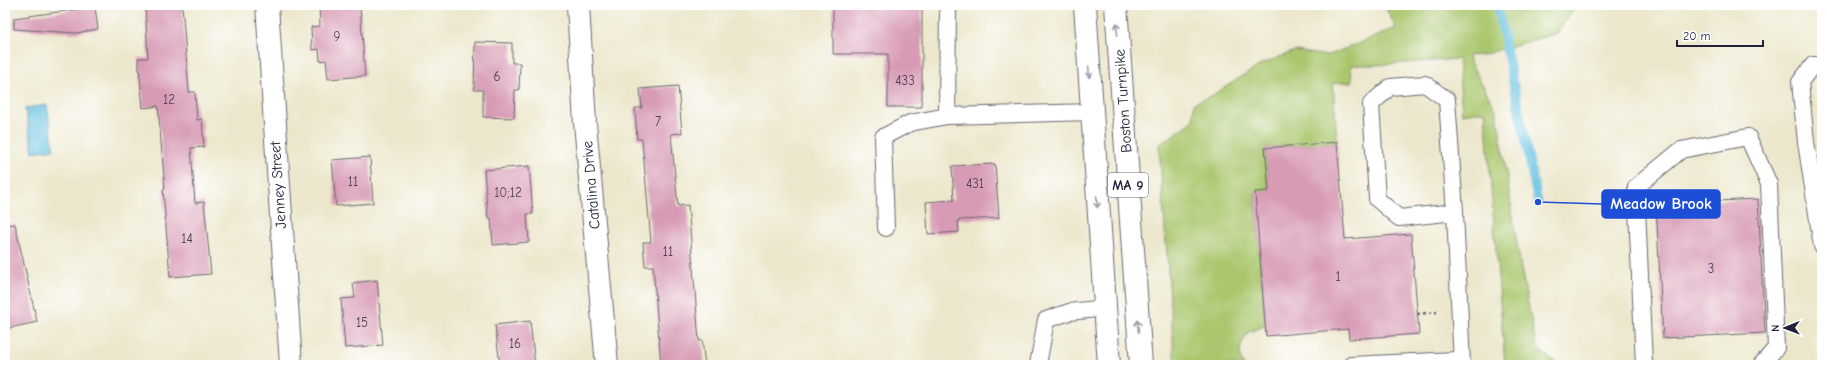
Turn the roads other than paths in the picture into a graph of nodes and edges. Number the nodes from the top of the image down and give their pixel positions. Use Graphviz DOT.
graph roads {
  1 [pos="267,5"];
  2 [pos="578,5"];
  3 [pos="948,5"];
  4 [pos="1085,5"];
  5 [pos="1116,5"];
  6 [pos="1822,65"];
  7 [pos="1092,112"];
  8 [pos="947,116"];
  9 [pos="1455,212"];
  10 [pos="886,228"];
  11 [pos="1822,246"];
  12 [pos="1106,308"];
  13 [pos="291,365"];
  14 [pos="607,365"];
  15 [pos="1038,365"];
  16 [pos="1109,365"];
  17 [pos="1141,365"];
  18 [pos="1351,365"];
  19 [pos="1461,365"];
  20 [pos="1644,365"];
  21 [pos="1761,365"];
  1 -- 13 [label="main road, Jenney Street"];
  2 -- 14 [label="main road, Catalina Drive"];
  3 -- 8 [label="lane"];
  4 -- 7 [label="main road, Boston Turnpike / MA 9, one-way"];
  17 -- 5 [label="main road, Boston Turnpike / MA 9, one-way"];
  6 -- 11 [label="lane"];
  7 -- 8 [label="lane"];
  7 -- 12 [label="main road, Boston Turnpike / MA 9, one-way"];
  8 -- 10 [label="lane"];
  9 -- 9 [label="lane"];
  9 -- 19 [label="lane"];
  12 -- 15 [label="lane"];
  12 -- 16 [label="main road, Boston Turnpike / MA 9"];
  18 -- 19 [label="lane"];
  20 -- 21 [label="lane"];
}
